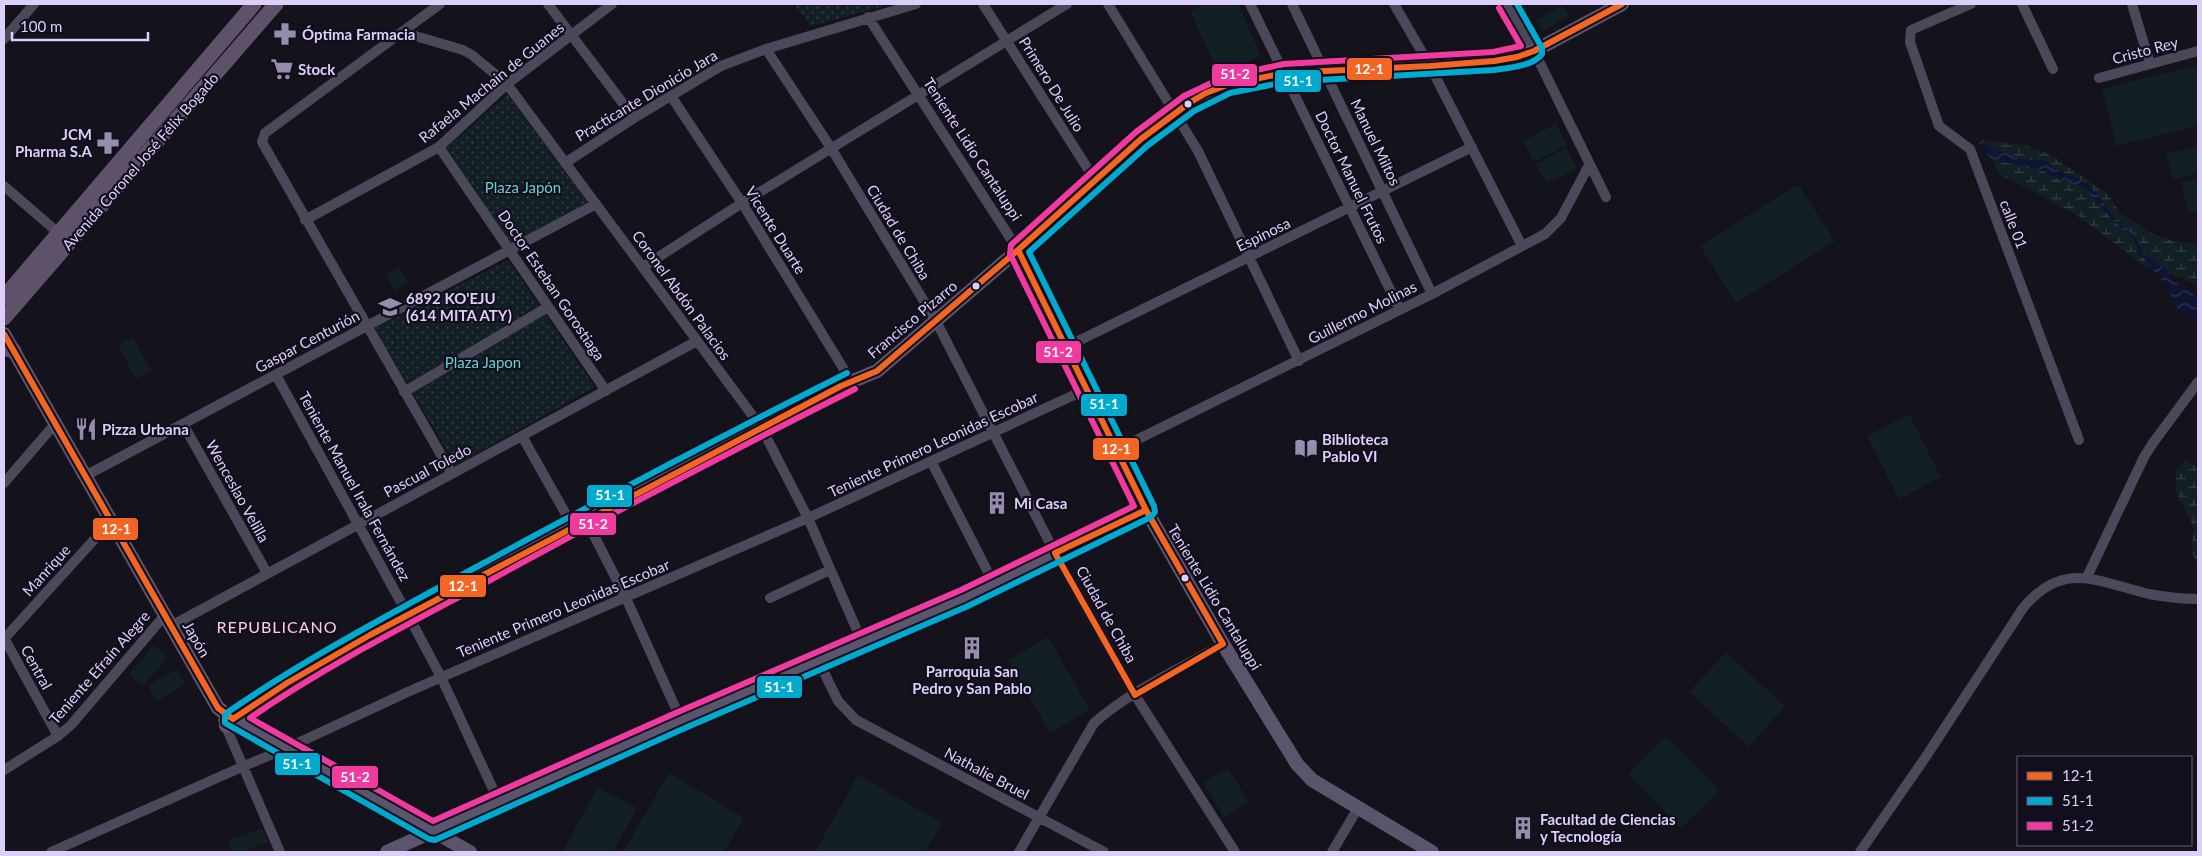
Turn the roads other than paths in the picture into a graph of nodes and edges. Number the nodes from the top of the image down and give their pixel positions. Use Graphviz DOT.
graph roads {
  1 [pos="34,4"];
  2 [pos="254,4"];
  3 [pos="276,4"];
  4 [pos="440,4"];
  5 [pos="548,4"];
  6 [pos="612,4"];
  7 [pos="916,4"];
  8 [pos="983,4"];
  9 [pos="1067,4"];
  10 [pos="1108,4"];
  11 [pos="1250,4"];
  12 [pos="1292,4"];
  13 [pos="1394,4"];
  14 [pos="1507,4"];
  15 [pos="1622,4"];
  16 [pos="1971,4"];
  17 [pos="2022,4"];
  18 [pos="2132,4"];
  19 [pos="868,17"];
  20 [pos="402,32"];
  21 [pos="571,36"];
  22 [pos="4,39"];
  23 [pos="1008,41"];
  24 [pos="766,48"];
  25 [pos="2198,51"];
  26 [pos="1534,52"];
  27 [pos="2150,64"];
  28 [pos="1430,66"];
  29 [pos="2053,69"];
  30 [pos="1325,72"];
  31 [pos="1284,73"];
  32 [pos="2099,78"];
  33 [pos="507,84"];
  34 [pos="919,94"];
  35 [pos="671,96"];
  36 [pos="1176,112"];
  37 [pos="634,118"];
  38 [pos="439,147"];
  39 [pos="1472,147"];
  40 [pos="831,148"];
  41 [pos="565,163"];
  42 [pos="1589,165"];
  43 [pos="1094,180"];
  44 [pos="4,186"];
  45 [pos="1382,190"];
  46 [pos="1606,197"];
  47 [pos="742,203"];
  48 [pos="596,204"];
  49 [pos="1350,207"];
  50 [pos="305,220"];
  51 [pos="58,232"];
  52 [pos="70,243"];
  53 [pos="1522,246"];
  54 [pos="510,250"];
  55 [pos="1018,250"];
  56 [pos="1248,258"];
  57 [pos="643,267"];
  58 [pos="1432,294"];
  59 [pos="4,297"];
  60 [pos="548,307"];
  61 [pos="1400,310"];
  62 [pos="4,318"];
  63 [pos="936,320"];
  64 [pos="367,327"];
  65 [pos="4,334"];
  66 [pos="698,341"];
  67 [pos="1066,347"];
  68 [pos="9,350"];
  69 [pos="1299,361"];
  70 [pos="276,375"];
  71 [pos="851,381"];
  72 [pos="2198,382"];
  73 [pos="1086,389"];
  74 [pos="606,391"];
  75 [pos="404,392"];
  76 [pos="55,424"];
  77 [pos="183,424"];
  78 [pos="761,427"];
  79 [pos="995,433"];
  80 [pos="522,436"];
  81 [pos="2079,440"];
  82 [pos="1116,450"];
  83 [pos="931,461"];
  84 [pos="452,474"];
  85 [pos="85,476"];
  86 [pos="4,483"];
  87 [pos="1146,510"];
  88 [pos="585,518"];
  89 [pos="808,518"];
  90 [pos="111,521"];
  91 [pos="358,523"];
  92 [pos="572,525"];
  93 [pos="1055,553"];
  94 [pos="830,570"];
  95 [pos="267,573"];
  96 [pos="2086,577"];
  97 [pos="994,584"];
  98 [pos="626,598"];
  99 [pos="770,598"];
  100 [pos="2198,599"];
  101 [pos="408,615"];
  102 [pos="168,620"];
  103 [pos="4,638"];
  104 [pos="863,644"];
  105 [pos="1223,644"];
  106 [pos="819,662"];
  107 [pos="441,677"];
  108 [pos="1135,694"];
  109 [pos="681,720"];
  110 [pos="230,723"];
  111 [pos="58,736"];
  112 [pos="287,748"];
  113 [pos="244,766"];
  114 [pos="4,770"];
  115 [pos="499,802"];
  116 [pos="1358,808"];
  117 [pos="1039,818"];
  118 [pos="433,832"];
  119 [pos="51,852"];
  120 [pos="280,852"];
  121 [pos="387,852"];
  122 [pos="470,852"];
  123 [pos="1019,852"];
  124 [pos="1104,852"];
  125 [pos="1235,852"];
  126 [pos="1332,852"];
  127 [pos="1432,852"];
  128 [pos="1860,852"];
  1 -- 22 [label="street"];
  2 -- 51 [label="main road, Avenida Coronel José Félix Bogado"];
  3 -- 52 [label="main road, Avenida Coronel José Félix Bogado"];
  4 -- 20 [label="street"];
  5 -- 21 [label="street"];
  6 -- 21 [label="street, Rafaela Machain de Guanes"];
  7 -- 19 [label="street, Practicante Dionicio Jara"];
  8 -- 23 [label="street, Primero De Julio"];
  9 -- 23 [label="street"];
  10 -- 36 [label="street"];
  11 -- 31 [label="street, Doctor Manuel Frutos"];
  12 -- 30 [label="street, Manuel Miltos"];
  13 -- 28 [label="street"];
  14 -- 26 [label="street"];
  15 -- 26 [label="street, Francisco Pizarro"];
  16 -- 81 [label="street, calle 01"];
  17 -- 29 [label="street"];
  18 -- 27 [label="street"];
  19 -- 24 [label="street, Practicante Dionicio Jara"];
  19 -- 34 [label="street, Teniente Lidio Cantaluppi"];
  20 -- 33 [label="street, Coronel Abdón Palacios"];
  20 -- 50 [label="street"];
  21 -- 33 [label="street, Rafaela Machain de Guanes"];
  21 -- 37 [label="street"];
  23 -- 34 [label="street"];
  23 -- 43 [label="street, Primero De Julio"];
  24 -- 35 [label="street, Practicante Dionicio Jara"];
  24 -- 40 [label="street, Ciudad de Chiba"];
  25 -- 27 [label="street, Cristo Rey"];
  26 -- 28 [label="street, Francisco Pizarro"];
  26 -- 42 [label="street"];
  27 -- 32 [label="street, Cristo Rey"];
  28 -- 30 [label="street, Francisco Pizarro"];
  28 -- 39 [label="street"];
  30 -- 31 [label="street, Francisco Pizarro"];
  30 -- 45 [label="street, Manuel Miltos"];
  31 -- 36 [label="street, Francisco Pizarro"];
  31 -- 49 [label="street, Doctor Manuel Frutos"];
  33 -- 38 [label="street, Rafaela Machain de Guanes"];
  33 -- 41 [label="street, Coronel Abdón Palacios"];
  34 -- 40 [label="street"];
  34 -- 55 [label="street, Teniente Lidio Cantaluppi"];
  35 -- 37 [label="street, Practicante Dionicio Jara"];
  35 -- 47 [label="street, Vicente Duarte"];
  36 -- 43 [label="street, Francisco Pizarro"];
  36 -- 56 [label="street"];
  37 -- 41 [label="street, Practicante Dionicio Jara"];
  38 -- 50 [label="street, Rafaela Machain de Guanes"];
  38 -- 54 [label="street, Doctor Esteban Gorostiaga"];
  39 -- 45 [label="street, Espinosa"];
  39 -- 53 [label="street"];
  40 -- 47 [label="street"];
  40 -- 63 [label="street, Ciudad de Chiba"];
  41 -- 48 [label="street, Coronel Abdón Palacios"];
  42 -- 46 [label="street"];
  42 -- 53 [label="street, Guillermo Molinas"];
  43 -- 55 [label="street, Francisco Pizarro"];
  44 -- 51 [label="street"];
  45 -- 49 [label="street, Espinosa"];
  45 -- 58 [label="street, Manuel Miltos"];
  47 -- 57 [label="street"];
  47 -- 71 [label="street, Vicente Duarte"];
  48 -- 54 [label="street, Gaspar Centurión"];
  48 -- 57 [label="street, Coronel Abdón Palacios"];
  49 -- 56 [label="street, Espinosa"];
  49 -- 61 [label="street, Doctor Manuel Frutos"];
  50 -- 64 [label="street"];
  51 -- 52 [label="street"];
  51 -- 59 [label="main road, Avenida Coronel José Félix Bogado"];
  52 -- 62 [label="main road, Avenida Coronel José Félix Bogado"];
  53 -- 58 [label="street, Guillermo Molinas"];
  54 -- 60 [label="street, Doctor Esteban Gorostiaga"];
  54 -- 64 [label="street, Gaspar Centurión"];
  55 -- 63 [label="street, Francisco Pizarro"];
  55 -- 67 [label="street, Teniente Lidio Cantaluppi"];
  56 -- 67 [label="street, Espinosa"];
  56 -- 69 [label="street"];
  57 -- 66 [label="street, Coronel Abdón Palacios"];
  58 -- 61 [label="street, Guillermo Molinas"];
  60 -- 74 [label="street, Doctor Esteban Gorostiaga"];
  60 -- 75 [label="street"];
  61 -- 69 [label="street, Guillermo Molinas"];
  63 -- 71 [label="street, Francisco Pizarro"];
  63 -- 79 [label="street, Ciudad de Chiba"];
  64 -- 70 [label="street, Gaspar Centurión"];
  64 -- 75 [label="street"];
  65 -- 68 [label="street, Japón"];
  66 -- 74 [label="street, Pascual Toledo"];
  66 -- 78 [label="street, Coronel Abdón Palacios"];
  67 -- 73 [label="street, Teniente Lidio Cantaluppi"];
  68 -- 76 [label="street, Japón"];
  69 -- 82 [label="street, Guillermo Molinas"];
  70 -- 77 [label="street, Gaspar Centurión"];
  70 -- 91 [label="street, Teniente Manuel Irala Fernández"];
  71 -- 78 [label="street, Francisco Pizarro"];
  72 -- 96 [label="street"];
  73 -- 79 [label="street, Teniente Primero Leonidas Escobar"];
  73 -- 82 [label="street, Teniente Lidio Cantaluppi"];
  74 -- 80 [label="street, Pascual Toledo"];
  75 -- 84 [label="street"];
  76 -- 85 [label="street, Japón"];
  76 -- 86 [label="street"];
  77 -- 85 [label="street, Gaspar Centurión"];
  77 -- 95 [label="street, Wenceslao Velilla"];
  78 -- 88 [label="street, Francisco Pizarro"];
  78 -- 89 [label="street, Coronel Abdón Palacios"];
  79 -- 83 [label="street, Teniente Primero Leonidas Escobar"];
  79 -- 93 [label="street, Ciudad de Chiba"];
  80 -- 84 [label="street, Pascual Toledo"];
  80 -- 92 [label="street"];
  82 -- 87 [label="street, Teniente Lidio Cantaluppi"];
  83 -- 89 [label="street, Teniente Primero Leonidas Escobar"];
  83 -- 97 [label="street"];
  84 -- 91 [label="street, Pascual Toledo"];
  85 -- 90 [label="street, Japón"];
  87 -- 93 [label="street"];
  87 -- 105 [label="street, Teniente Lidio Cantaluppi"];
  88 -- 92 [label="street, Francisco Pizarro"];
  88 -- 98 [label="street"];
  89 -- 94 [label="street, Coronel Abdón Palacios"];
  89 -- 98 [label="street, Teniente Primero Leonidas Escobar"];
  90 -- 102 [label="street, Japón"];
  90 -- 103 [label="street, Manrique"];
  91 -- 95 [label="street, Pascual Toledo"];
  91 -- 101 [label="street, Teniente Manuel Irala Fernández"];
  92 -- 101 [label="street, Francisco Pizarro"];
  93 -- 97 [label="street"];
  93 -- 108 [label="street, Ciudad de Chiba"];
  94 -- 99 [label="street"];
  94 -- 104 [label="street, Coronel Abdón Palacios"];
  95 -- 102 [label="street, Pascual Toledo"];
  96 -- 100 [label="street"];
  96 -- 128 [label="street"];
  97 -- 104 [label="street"];
  98 -- 107 [label="street, Teniente Primero Leonidas Escobar"];
  98 -- 109 [label="street"];
  101 -- 107 [label="street, Teniente Manuel Irala Fernández"];
  101 -- 110 [label="street, Francisco Pizarro"];
  102 -- 110 [label="street, Japón"];
  102 -- 111 [label="street, Teniente Efraín Alegre"];
  103 -- 111 [label="street, Central"];
  104 -- 106 [label="street"];
  105 -- 108 [label="street"];
  105 -- 116 [label="street, Teniente Lidio Cantaluppi"];
  106 -- 109 [label="street"];
  106 -- 117 [label="street, Nathalie Bruel"];
  107 -- 112 [label="street, Teniente Primero Leonidas Escobar"];
  107 -- 115 [label="street, Teniente Manuel Irala Fernández"];
  108 -- 117 [label="street"];
  108 -- 125 [label="street, Ciudad de Chiba"];
  109 -- 115 [label="street"];
  110 -- 112 [label="street, Japón"];
  110 -- 113 [label="street"];
  111 -- 114 [label="street, Teniente Efraín Alegre"];
  112 -- 113 [label="street, Teniente Primero Leonidas Escobar"];
  112 -- 118 [label="street, Japón"];
  113 -- 119 [label="street, Teniente Primero Leonidas Escobar"];
  113 -- 120 [label="street"];
  115 -- 118 [label="street"];
  116 -- 126 [label="street"];
  116 -- 127 [label="street, Teniente Lidio Cantaluppi"];
  117 -- 123 [label="street"];
  117 -- 124 [label="street, Nathalie Bruel"];
  118 -- 121 [label="street"];
  118 -- 122 [label="street, Japón"];
}
